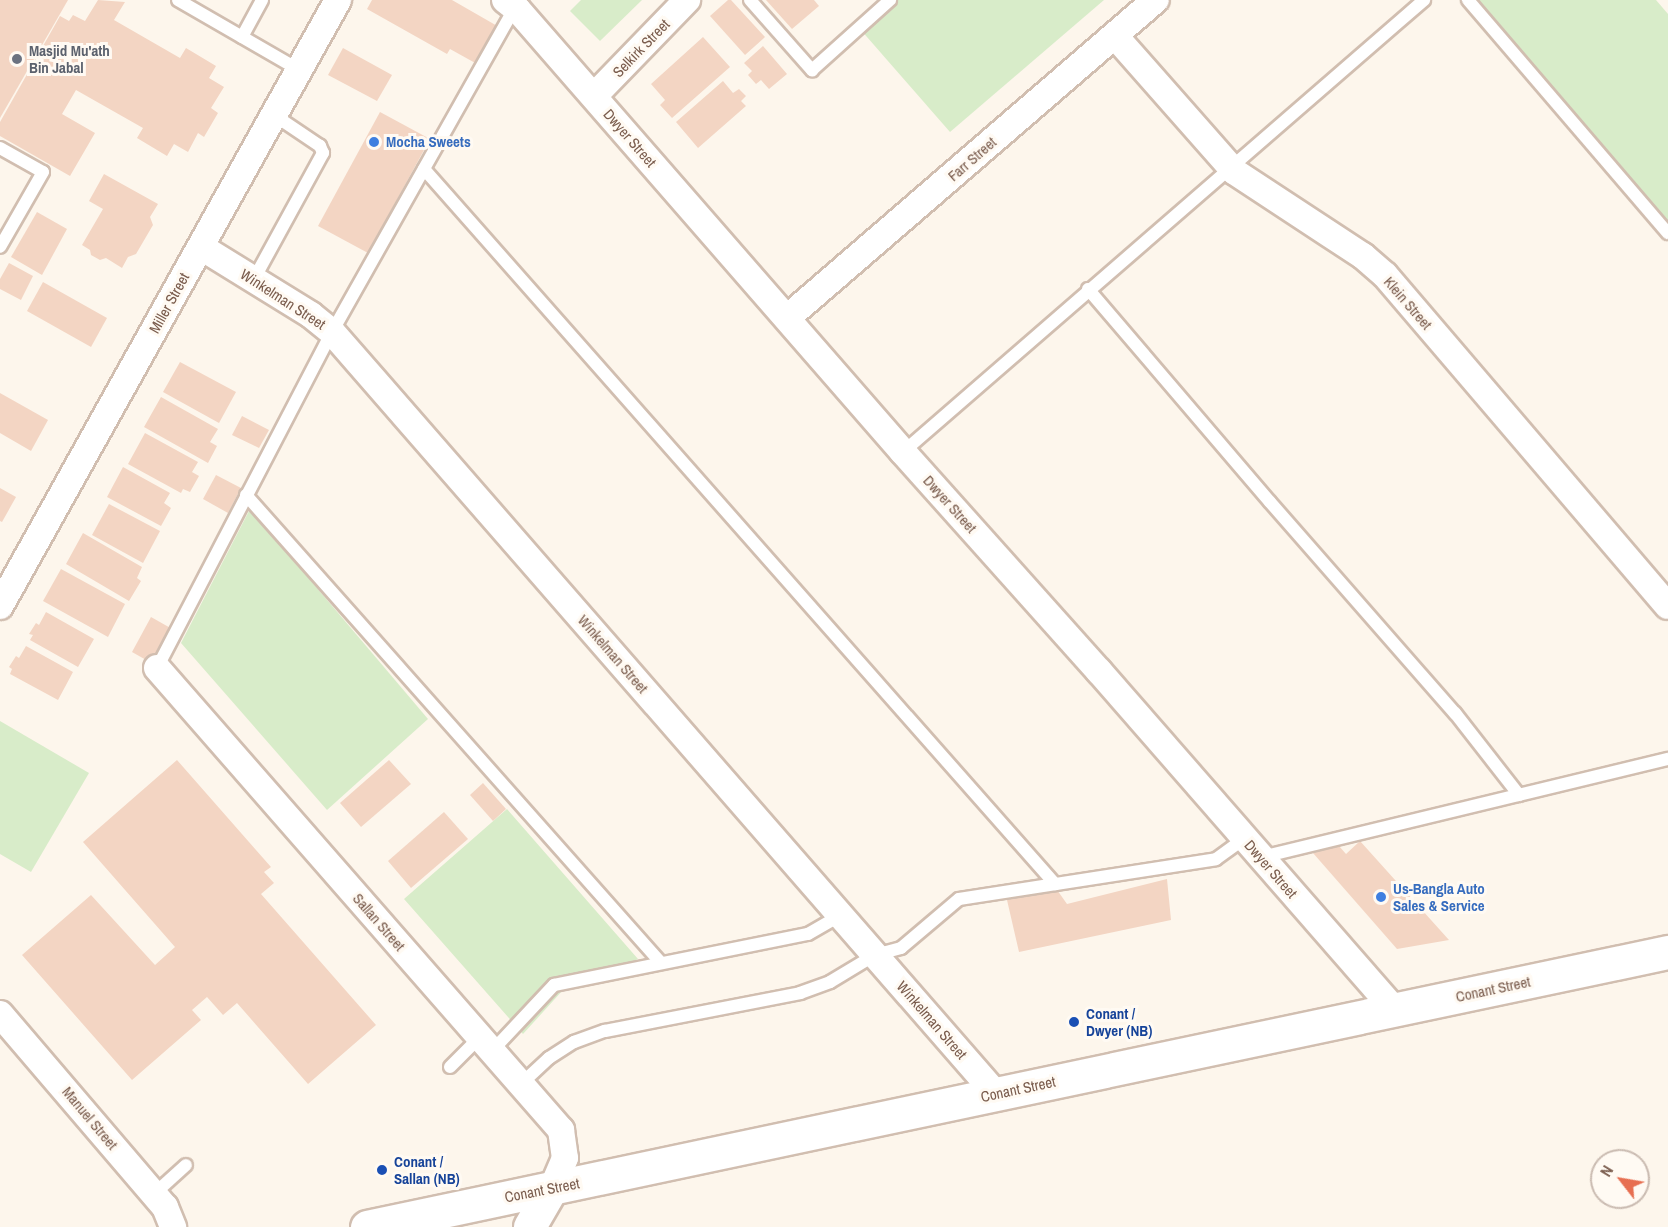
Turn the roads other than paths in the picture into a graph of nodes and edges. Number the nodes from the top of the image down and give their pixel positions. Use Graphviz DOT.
graph roads {
  1 [pos="177,0"];
  2 [pos="262,0"];
  3 [pos="338,0"];
  4 [pos="687,0"];
  5 [pos="750,0"];
  6 [pos="890,0"];
  7 [pos="1156,0"];
  8 [pos="1424,0"];
  9 [pos="1468,0"];
  10 [pos="513,2"];
  11 [pos="1115,36"];
  12 [pos="242,37"];
  13 [pos="299,70"];
  14 [pos="594,96"];
  15 [pos="274,115"];
  16 [pos="0,148"];
  17 [pos="1229,166"];
  18 [pos="424,169"];
  19 [pos="1668,233"];
  20 [pos="0,247"];
  21 [pos="201,247"];
  22 [pos="254,279"];
  23 [pos="1088,289"];
  24 [pos="787,318"];
  25 [pos="332,332"];
  26 [pos="903,452"];
  27 [pos="246,495"];
  28 [pos="0,606"];
  29 [pos="1668,606"];
  30 [pos="157,668"];
  31 [pos="1668,759"];
  32 [pos="1519,795"];
  33 [pos="1245,838"];
  34 [pos="1262,857"];
  35 [pos="1055,884"];
  36 [pos="841,915"];
  37 [pos="1668,952"];
  38 [pos="875,955"];
  39 [pos="661,963"];
  40 [pos="1395,1010"];
  41 [pos="0,1014"];
  42 [pos="486,1044"];
  43 [pos="450,1067"];
  44 [pos="521,1084"];
  45 [pos="996,1094"];
  46 [pos="186,1165"];
  47 [pos="552,1189"];
  48 [pos="154,1194"];
  49 [pos="173,1227"];
  50 [pos="367,1227"];
  51 [pos="530,1227"];
  1 -- 12 [label="lane"];
  2 -- 12 [label="lane"];
  3 -- 13 [label="street, Miller Street"];
  4 -- 14 [label="street, Selkirk Street"];
  5 -- 6 [label="lane"];
  7 -- 11 [label="street, Farr Street"];
  8 -- 17 [label="lane"];
  9 -- 19 [label="lane"];
  10 -- 14 [label="street, Dwyer Street"];
  10 -- 18 [label="lane"];
  11 -- 17 [label="street, Klein Street"];
  11 -- 24 [label="street, Farr Street"];
  12 -- 13 [label="lane"];
  13 -- 15 [label="street, Miller Street"];
  14 -- 24 [label="street, Dwyer Street"];
  15 -- 21 [label="street, Miller Street"];
  15 -- 22 [label="lane"];
  16 -- 20 [label="lane"];
  17 -- 23 [label="lane"];
  17 -- 29 [label="street, Klein Street"];
  18 -- 25 [label="lane"];
  18 -- 35 [label="lane"];
  21 -- 22 [label="street, Winkelman Street"];
  21 -- 28 [label="street, Miller Street"];
  22 -- 25 [label="street, Winkelman Street"];
  23 -- 26 [label="lane"];
  23 -- 32 [label="lane"];
  24 -- 26 [label="street, Dwyer Street"];
  25 -- 27 [label="lane"];
  25 -- 36 [label="street, Winkelman Street"];
  26 -- 33 [label="street, Dwyer Street"];
  27 -- 30 [label="lane"];
  27 -- 39 [label="lane"];
  30 -- 42 [label="street, Sallan Street"];
  31 -- 32 [label="lane"];
  32 -- 34 [label="lane"];
  33 -- 34 [label="street, Dwyer Street"];
  33 -- 35 [label="lane"];
  34 -- 40 [label="street, Dwyer Street"];
  35 -- 38 [label="lane"];
  36 -- 38 [label="street, Winkelman Street"];
  36 -- 39 [label="lane"];
  37 -- 40 [label="main road, Conant Street"];
  38 -- 44 [label="lane"];
  38 -- 45 [label="street, Winkelman Street"];
  39 -- 42 [label="lane"];
  40 -- 45 [label="main road, Conant Street"];
  41 -- 48 [label="street, Manuel Street"];
  42 -- 43 [label="lane"];
  42 -- 44 [label="street, Sallan Street"];
  44 -- 47 [label="street, Sallan Street"];
  45 -- 47 [label="main road, Conant Street"];
  46 -- 48 [label="lane"];
  47 -- 50 [label="main road, Conant Street"];
  47 -- 51 [label="street"];
  48 -- 49 [label="street, Manuel Street"];
}
